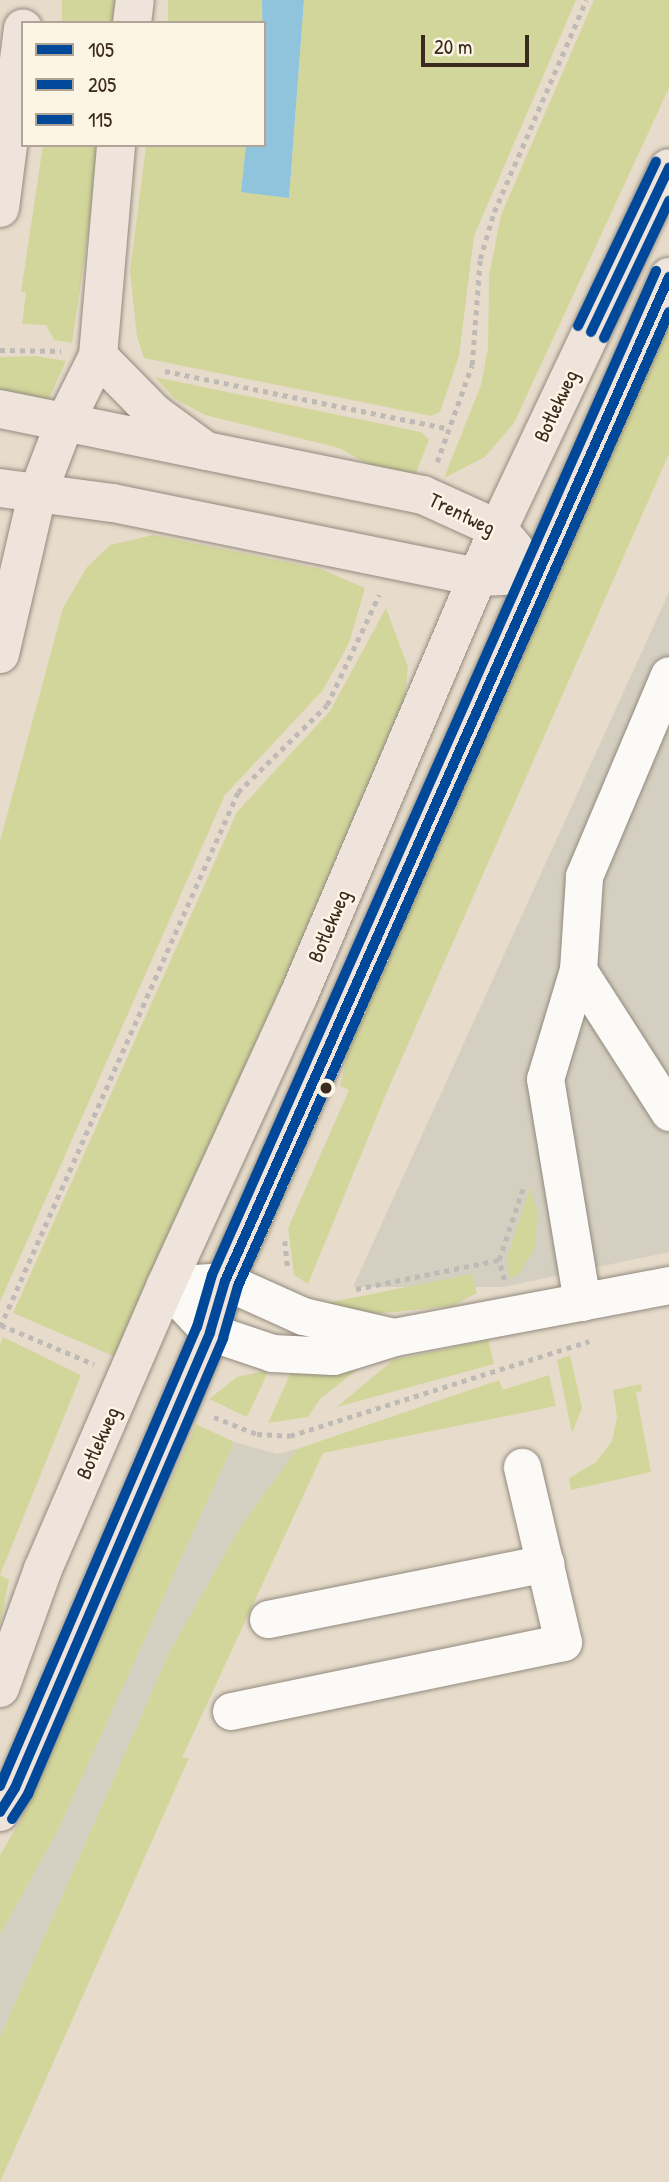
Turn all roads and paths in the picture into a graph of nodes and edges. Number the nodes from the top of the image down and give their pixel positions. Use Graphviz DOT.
graph roads {
  1 [pos="26,0"];
  2 [pos="135,0"];
  3 [pos="586,0"];
  4 [pos="23,21"];
  5 [pos="132,21"];
  6 [pos="21,44"];
  7 [pos="116,147"];
  8 [pos="669,168"];
  9 [pos="0,208"];
  10 [pos="669,277"];
  11 [pos="0,350"];
  12 [pos="98,356"];
  13 [pos="159,369"];
  14 [pos="0,409"];
  15 [pos="65,422"];
  16 [pos="449,429"];
  17 [pos="206,451"];
  18 [pos="0,488"];
  19 [pos="37,495"];
  20 [pos="423,495"];
  21 [pos="498,529"];
  22 [pos="394,562"];
  23 [pos="537,575"];
  24 [pos="477,577"];
  25 [pos="0,654"];
  26 [pos="669,675"];
  27 [pos="578,970"];
  28 [pos="669,1112"];
  29 [pos="527,1177"];
  30 [pos="284,1230"];
  31 [pos="499,1260"];
  32 [pos="288,1275"];
  33 [pos="225,1281"];
  34 [pos="166,1285"];
  35 [pos="669,1285"];
  36 [pos="352,1290"];
  37 [pos="582,1301"];
  38 [pos="510,1315"];
  39 [pos="0,1327"];
  40 [pos="210,1332"];
  41 [pos="394,1337"];
  42 [pos="519,1364"];
  43 [pos="522,1467"];
  44 [pos="545,1563"];
  45 [pos="268,1619"];
  46 [pos="0,1688"];
  47 [pos="231,1711"];
  48 [pos="0,1812"];
  1 -- 4 [label="main road"];
  2 -- 5 [label="main road"];
  3 -- 16 [label="path"];
  6 -- 9 [label="main road"];
  7 -- 12 [label="main road"];
  8 -- 21 [label="main road, Botlekweg"];
  10 -- 23 [label="main road"];
  11 -- 12 [label="path"];
  12 -- 15 [label="main road"];
  12 -- 17 [label="main road"];
  13 -- 16 [label="path"];
  14 -- 15 [label="main road, Trentweg"];
  15 -- 17 [label="main road, Trentweg"];
  15 -- 19 [label="main road"];
  16 -- 20 [label="path"];
  17 -- 20 [label="main road, Trentweg"];
  18 -- 19 [label="main road"];
  19 -- 22 [label="main road"];
  19 -- 25 [label="main road"];
  20 -- 21 [label="main road, Trentweg"];
  21 -- 23 [label="main road, Trentweg"];
  21 -- 24 [label="main road, Botlekweg"];
  22 -- 24 [label="main road"];
  22 -- 39 [label="path"];
  23 -- 24 [label="main road"];
  23 -- 33 [label="main road"];
  24 -- 34 [label="main road, Botlekweg"];
  26 -- 27 [label="street"];
  27 -- 28 [label="street"];
  27 -- 37 [label="street"];
  29 -- 31 [label="path"];
  30 -- 32 [label="path"];
  31 -- 36 [label="path"];
  31 -- 38 [label="path"];
  33 -- 34 [label="street"];
  33 -- 40 [label="main road"];
  33 -- 41 [label="street"];
  34 -- 40 [label="street"];
  34 -- 46 [label="main road, Botlekweg"];
  35 -- 37 [label="street"];
  37 -- 38 [label="street"];
  38 -- 41 [label="street"];
  38 -- 42 [label="path"];
  40 -- 41 [label="street"];
  40 -- 48 [label="main road"];
  43 -- 44 [label="street"];
  44 -- 45 [label="street"];
  44 -- 47 [label="street"];
}
